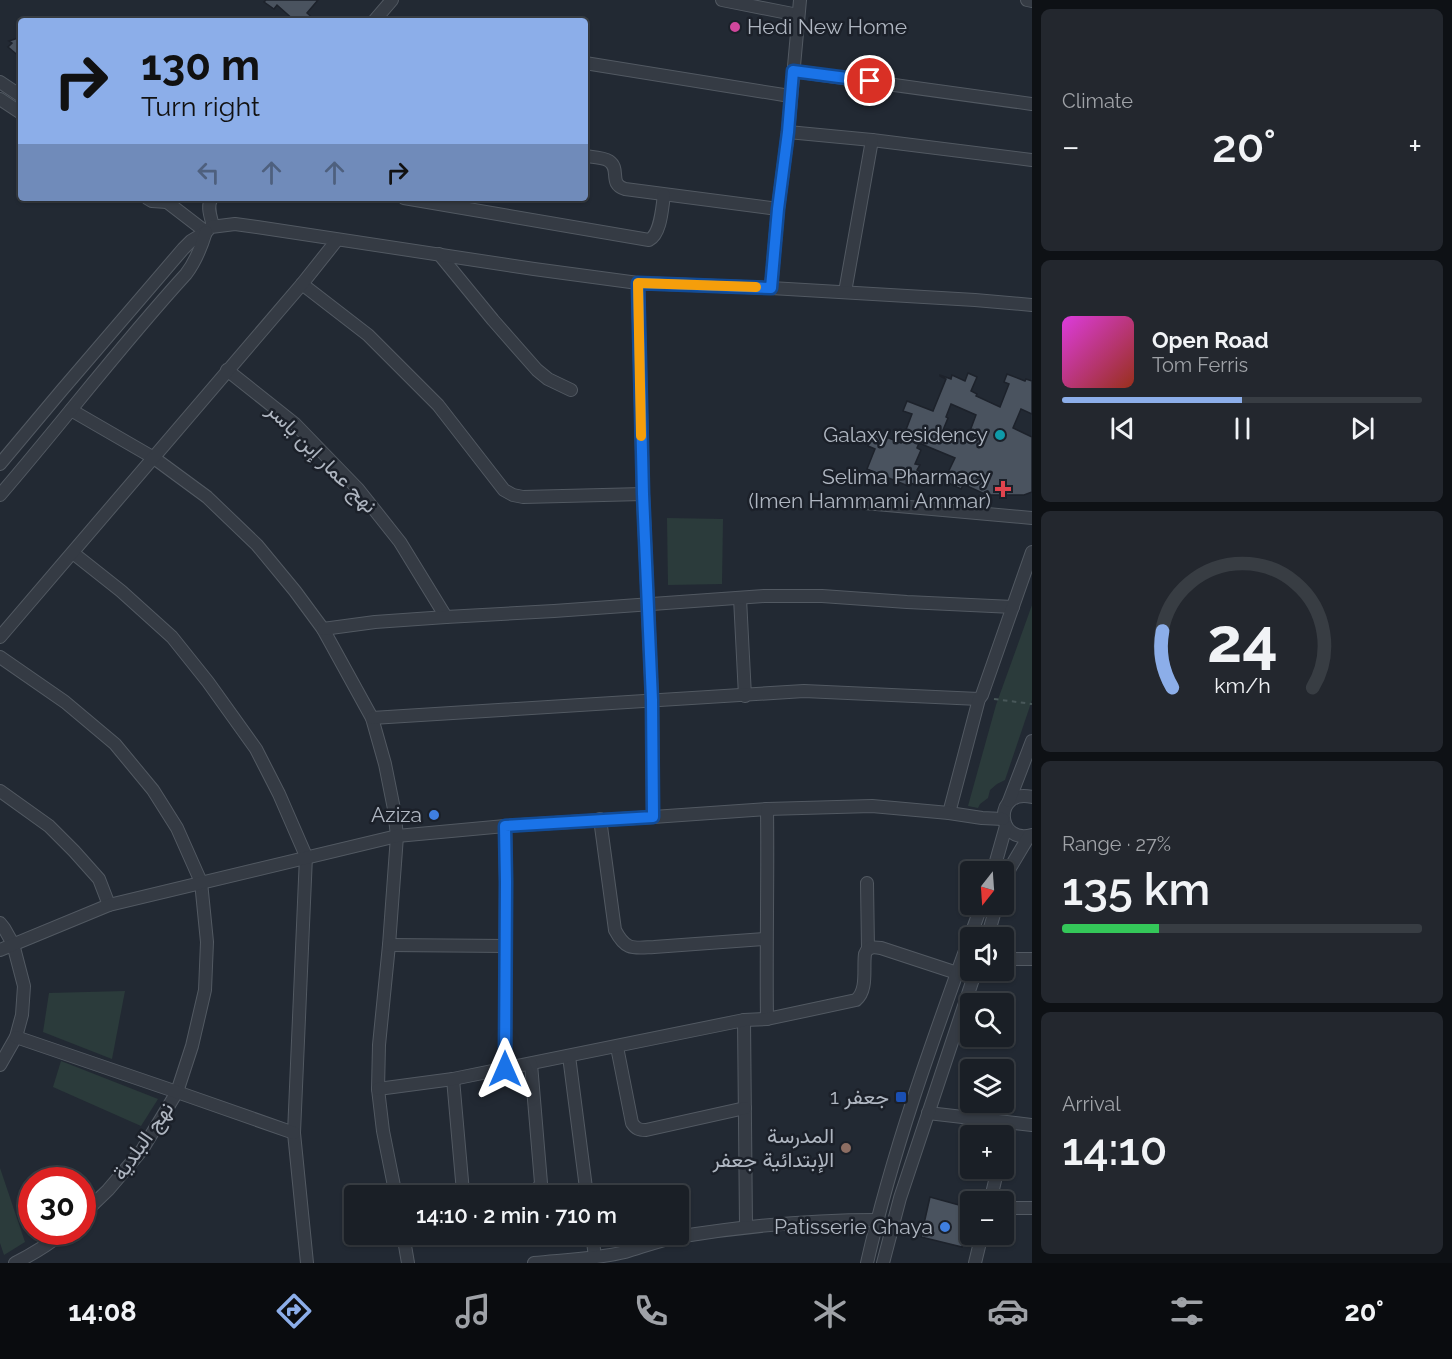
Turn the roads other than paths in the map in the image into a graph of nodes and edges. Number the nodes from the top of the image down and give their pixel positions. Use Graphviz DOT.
graph roads {
  1 [pos="392,0"];
  2 [pos="722,0"];
  3 [pos="800,0"];
  4 [pos="1027,0"];
  5 [pos="1032,1"];
  6 [pos="798,15"];
  7 [pos="377,18"];
  8 [pos="588,63"];
  9 [pos="793,71"];
  10 [pos="0,82"];
  11 [pos="18,94"];
  12 [pos="790,96"];
  13 [pos="0,99"];
  14 [pos="1032,104"];
  15 [pos="18,111"];
  16 [pos="788,132"];
  17 [pos="872,140"];
  18 [pos="588,157"];
  19 [pos="1032,160"];
  20 [pos="664,195"];
  21 [pos="168,201"];
  22 [pos="210,201"];
  23 [pos="422,201"];
  24 [pos="778,209"];
  25 [pos="210,229"];
  26 [pos="337,240"];
  27 [pos="439,254"];
  28 [pos="638,283"];
  29 [pos="302,284"];
  30 [pos="771,288"];
  31 [pos="844,292"];
  32 [pos="1032,305"];
  33 [pos="227,370"];
  34 [pos="571,390"];
  35 [pos="71,410"];
  36 [pos="154,458"];
  37 [pos="0,464"];
  38 [pos="643,494"];
  39 [pos="0,495"];
  40 [pos="865,503"];
  41 [pos="1032,518"];
  42 [pos="1032,552"];
  43 [pos="73,553"];
  44 [pos="740,598"];
  45 [pos="647,604"];
  46 [pos="1013,607"];
  47 [pos="446,617"];
  48 [pos="323,629"];
  49 [pos="0,637"];
  50 [pos="0,657"];
  51 [pos="745,696"];
  52 [pos="981,697"];
  53 [pos="652,700"];
  54 [pos="372,718"];
  55 [pos="1032,741"];
  56 [pos="0,791"];
  57 [pos="1032,797"];
  58 [pos="1009,801"];
  59 [pos="767,808"];
  60 [pos="949,813"];
  61 [pos="653,817"];
  62 [pos="600,819"];
  63 [pos="1004,822"];
  64 [pos="505,826"];
  65 [pos="397,836"];
  66 [pos="1031,836"];
  67 [pos="306,856"];
  68 [pos="995,861"];
  69 [pos="1014,863"];
  70 [pos="201,882"];
  71 [pos="867,884"];
  72 [pos="109,905"];
  73 [pos="978,915"];
  74 [pos="0,923"];
  75 [pos="765,939"];
  76 [pos="13,944"];
  77 [pos="389,945"];
  78 [pos="506,946"];
  79 [pos="0,950"];
  80 [pos="868,950"];
  81 [pos="1014,959"];
  82 [pos="1032,959"];
  83 [pos="957,973"];
  84 [pos="972,981"];
  85 [pos="767,1019"];
  86 [pos="744,1020"];
  87 [pos="16,1037"];
  88 [pos="617,1047"];
  89 [pos="568,1056"];
  90 [pos="531,1064"];
  91 [pos="0,1065"];
  92 [pos="505,1069"];
  93 [pos="453,1079"];
  94 [pos="378,1089"];
  95 [pos="177,1092"];
  96 [pos="745,1108"];
  97 [pos="928,1113"];
  98 [pos="1032,1125"];
  99 [pos="294,1133"];
  100 [pos="394,1185"];
  101 [pos="462,1185"];
  102 [pos="541,1185"];
  103 [pos="585,1185"];
  104 [pos="96,1201"];
  105 [pos="1014,1208"];
  106 [pos="1032,1208"];
  107 [pos="877,1220"];
  108 [pos="746,1226"];
  109 [pos="47,1245"];
  110 [pos="405,1245"];
  111 [pos="593,1245"];
  112 [pos="979,1245"];
  113 [pos="594,1257"];
  114 [pos="15,1263"];
  115 [pos="308,1263"];
  116 [pos="408,1263"];
  117 [pos="534,1263"];
  118 [pos="867,1263"];
  119 [pos="883,1263"];
  120 [pos="975,1263"];
  1 -- 7 [label="street"];
  2 -- 6 [label="street"];
  3 -- 6 [label="street"];
  4 -- 5 [label="street"];
  6 -- 9 [label="street"];
  8 -- 12 [label="street"];
  9 -- 12 [label="street"];
  9 -- 14 [label="street"];
  10 -- 11 [label="street"];
  12 -- 16 [label="street"];
  13 -- 15 [label="street"];
  16 -- 17 [label="street"];
  16 -- 24 [label="street"];
  17 -- 19 [label="street"];
  17 -- 31 [label="street"];
  18 -- 20 [label="street"];
  20 -- 23 [label="street"];
  20 -- 24 [label="street"];
  21 -- 25 [label="street"];
  22 -- 25 [label="street"];
  24 -- 30 [label="street"];
  25 -- 26 [label="street"];
  25 -- 35 [label="street"];
  25 -- 37 [label="street"];
  26 -- 27 [label="street"];
  26 -- 29 [label="street"];
  27 -- 28 [label="street"];
  27 -- 34 [label="street"];
  28 -- 30 [label="street"];
  28 -- 38 [label="street"];
  29 -- 33 [label="street"];
  29 -- 38 [label="street"];
  30 -- 31 [label="street"];
  31 -- 32 [label="street"];
  33 -- 36 [label="street"];
  33 -- 47 [label="street, نهج عمار إبن ياسر"];
  35 -- 36 [label="street"];
  35 -- 39 [label="street"];
  36 -- 43 [label="street"];
  36 -- 48 [label="street"];
  38 -- 45 [label="street"];
  40 -- 41 [label="street"];
  42 -- 46 [label="street"];
  43 -- 49 [label="street"];
  43 -- 67 [label="street"];
  44 -- 45 [label="street"];
  44 -- 46 [label="street"];
  44 -- 51 [label="street"];
  45 -- 47 [label="street"];
  45 -- 53 [label="street"];
  46 -- 52 [label="street"];
  47 -- 48 [label="street"];
  48 -- 54 [label="street"];
  50 -- 70 [label="street, نهج البلدية"];
  51 -- 52 [label="street"];
  51 -- 53 [label="street"];
  52 -- 60 [label="street"];
  53 -- 54 [label="street"];
  53 -- 61 [label="street"];
  54 -- 65 [label="street"];
  55 -- 58 [label="street"];
  56 -- 72 [label="street"];
  57 -- 58 [label="street"];
  58 -- 63 [label="street"];
  59 -- 60 [label="street"];
  59 -- 61 [label="street"];
  59 -- 75 [label="street"];
  60 -- 63 [label="street"];
  61 -- 62 [label="street"];
  62 -- 64 [label="street"];
  62 -- 75 [label="street"];
  63 -- 66 [label="street"];
  63 -- 68 [label="street"];
  64 -- 65 [label="street"];
  64 -- 78 [label="street"];
  65 -- 67 [label="street"];
  65 -- 77 [label="street"];
  66 -- 69 [label="street"];
  67 -- 70 [label="street"];
  67 -- 99 [label="street"];
  70 -- 72 [label="street"];
  70 -- 95 [label="street, نهج البلدية"];
  71 -- 80 [label="street"];
  72 -- 76 [label="street"];
  73 -- 83 [label="street"];
  74 -- 76 [label="street"];
  75 -- 85 [label="street"];
  76 -- 79 [label="street"];
  76 -- 87 [label="street"];
  77 -- 78 [label="street"];
  77 -- 94 [label="street"];
  78 -- 92 [label="street"];
  80 -- 83 [label="street"];
  80 -- 85 [label="street"];
  81 -- 82 [label="street"];
  83 -- 107 [label="street"];
  84 -- 97 [label="street"];
  85 -- 86 [label="street"];
  86 -- 88 [label="street"];
  86 -- 96 [label="street"];
  87 -- 91 [label="street"];
  87 -- 95 [label="street"];
  88 -- 89 [label="street"];
  88 -- 96 [label="street"];
  89 -- 90 [label="street"];
  89 -- 103 [label="street"];
  90 -- 92 [label="street"];
  90 -- 102 [label="street"];
  92 -- 93 [label="street"];
  93 -- 94 [label="street"];
  93 -- 101 [label="street"];
  94 -- 100 [label="street"];
  95 -- 99 [label="street"];
  95 -- 104 [label="street, نهج البلدية"];
  96 -- 108 [label="street"];
  97 -- 98 [label="street"];
  97 -- 119 [label="street"];
  99 -- 115 [label="street"];
  105 -- 106 [label="street"];
  107 -- 108 [label="street"];
  107 -- 118 [label="street"];
  108 -- 113 [label="street"];
  109 -- 114 [label="street"];
  110 -- 116 [label="street"];
  111 -- 113 [label="street"];
  112 -- 120 [label="street"];
  113 -- 117 [label="street"];
}
